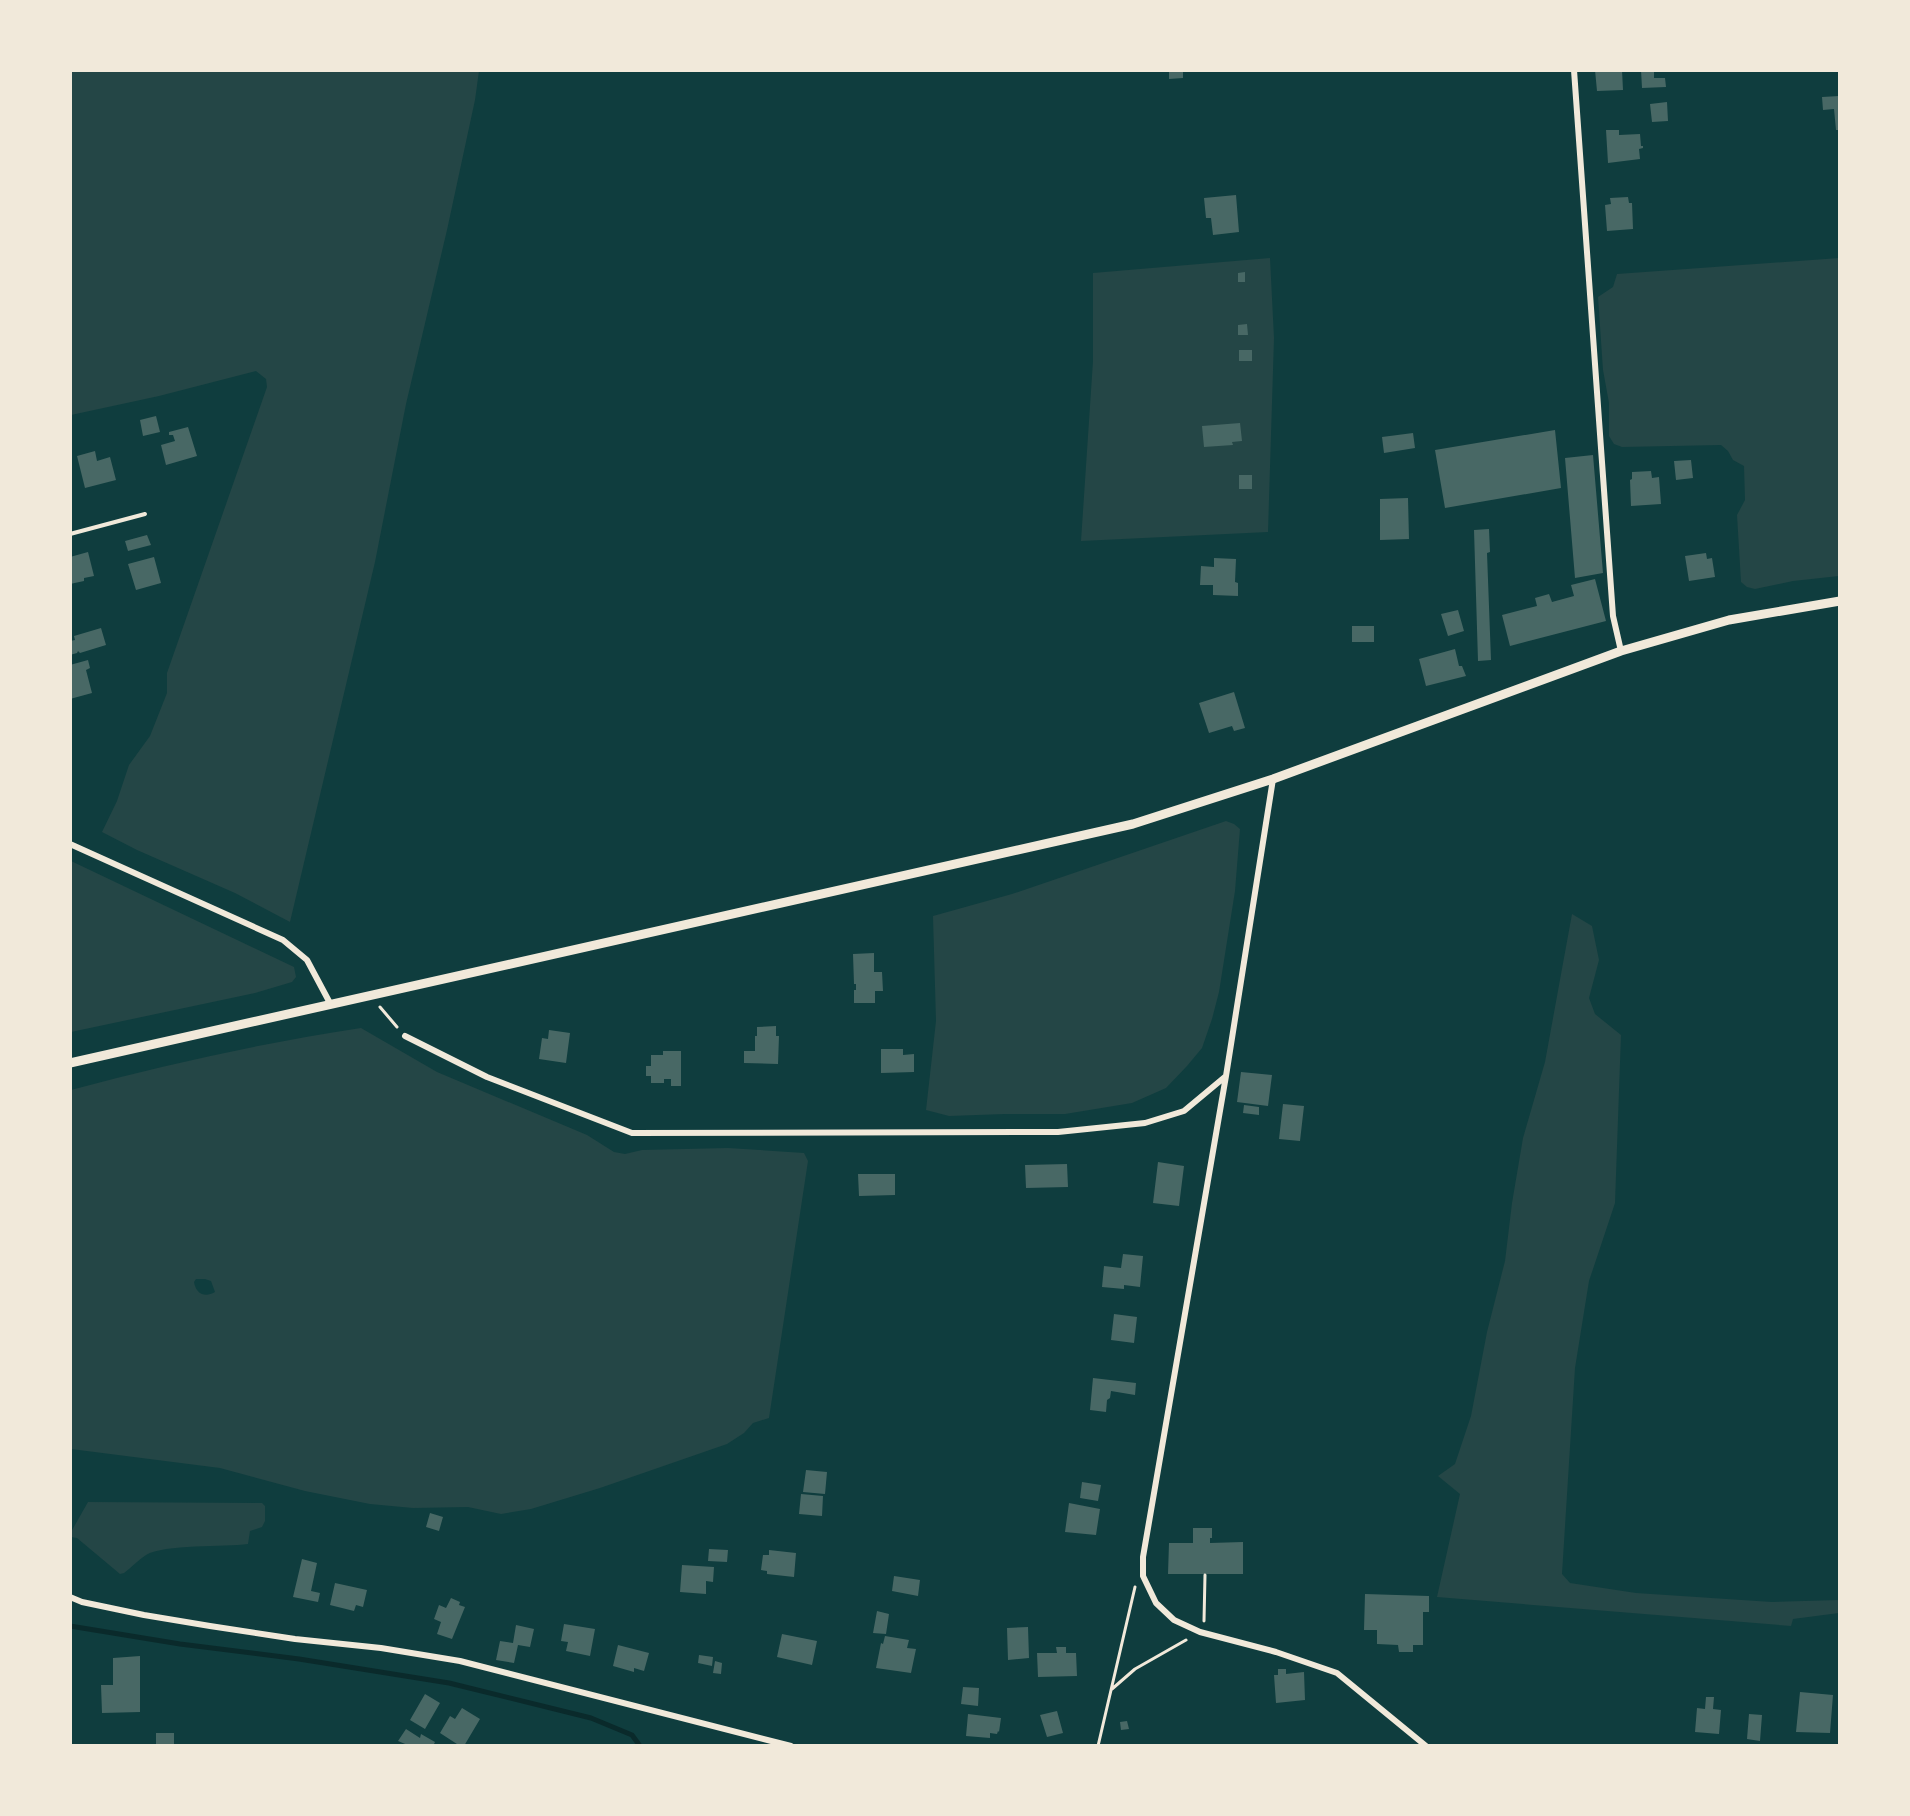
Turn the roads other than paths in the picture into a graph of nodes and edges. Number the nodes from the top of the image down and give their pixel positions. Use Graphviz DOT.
graph roads {
  1 [pos="1574,70"];
  2 [pos="145,514"];
  3 [pos="70,534"];
  4 [pos="1839,601"];
  5 [pos="1621,651"];
  6 [pos="1273,779"];
  7 [pos="70,844"];
  8 [pos="332,1006"];
  9 [pos="405,1036"];
  10 [pos="70,1063"];
  11 [pos="1226,1076"];
  12 [pos="70,1597"];
  13 [pos="791,1746"];
  14 [pos="1425,1746"];
  1 -- 5 [label="street"];
  2 -- 3 [label="lane"];
  4 -- 5 [label="street"];
  5 -- 6 [label="street"];
  6 -- 8 [label="street"];
  6 -- 11 [label="street"];
  7 -- 8 [label="street"];
  8 -- 10 [label="street"];
  9 -- 11 [label="street"];
  11 -- 14 [label="street"];
  12 -- 13 [label="street"];
}
